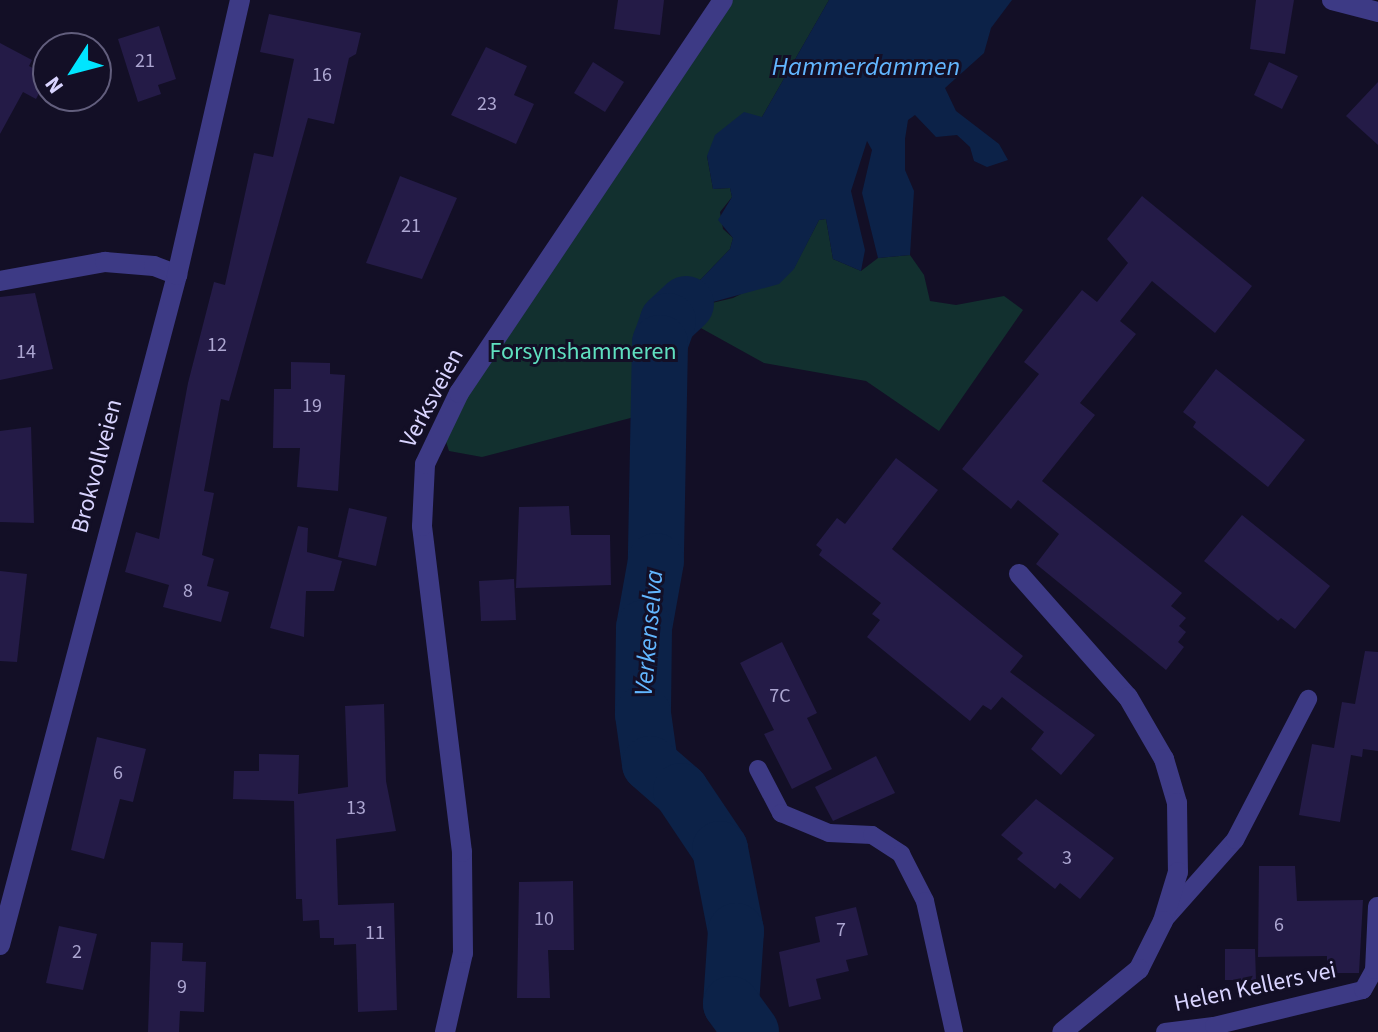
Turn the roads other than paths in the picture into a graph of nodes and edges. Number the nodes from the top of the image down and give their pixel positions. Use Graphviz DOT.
graph roads {
  1 [pos="240,0"];
  2 [pos="723,0"];
  3 [pos="1332,0"];
  4 [pos="1378,12"];
  5 [pos="177,275"];
  6 [pos="0,281"];
  7 [pos="1019,574"];
  8 [pos="1308,699"];
  9 [pos="758,769"];
  10 [pos="1377,906"];
  11 [pos="1163,921"];
  12 [pos="0,945"];
  13 [pos="445,1032"];
  14 [pos="954,1032"];
  15 [pos="1063,1032"];
  16 [pos="1082,1032"];
  17 [pos="1165,1032"];
  1 -- 5 [label="street, Brokvollveien"];
  2 -- 13 [label="street, Verksveien"];
  3 -- 4 [label="street"];
  5 -- 6 [label="street"];
  5 -- 12 [label="street, Brokvollveien"];
  7 -- 11 [label="street"];
  8 -- 11 [label="lane"];
  9 -- 14 [label="lane"];
  10 -- 17 [label="lane, Helen Kellers vei"];
  11 -- 15 [label="street"];
  15 -- 16 [label="lane"];
}
